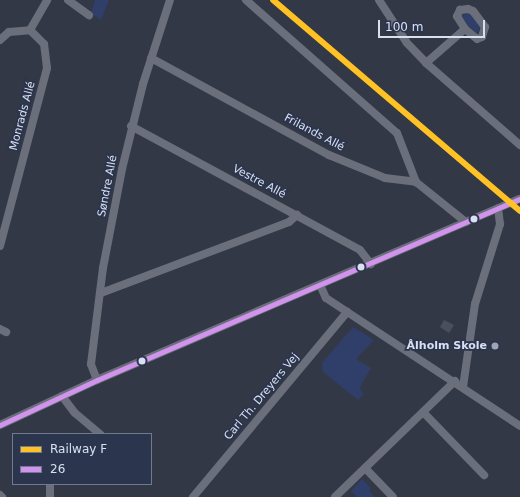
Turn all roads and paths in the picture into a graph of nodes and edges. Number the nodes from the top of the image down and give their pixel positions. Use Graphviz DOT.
graph roads {
  1 [pos="47,0"];
  2 [pos="68,0"];
  3 [pos="170,0"];
  4 [pos="246,0"];
  5 [pos="379,0"];
  6 [pos="89,15"];
  7 [pos="465,29"];
  8 [pos="30,30"];
  9 [pos="0,40"];
  10 [pos="151,58"];
  11 [pos="426,63"];
  12 [pos="132,126"];
  13 [pos="520,145"];
  14 [pos="416,182"];
  15 [pos="520,199"];
  16 [pos="498,208"];
  17 [pos="297,215"];
  18 [pos="466,222"];
  19 [pos="0,246"];
  20 [pos="371,264"];
  21 [pos="321,287"];
  22 [pos="101,293"];
  23 [pos="347,312"];
  24 [pos="98,380"];
  25 [pos="455,381"];
  26 [pos="463,387"];
  27 [pos="62,396"];
  28 [pos="423,412"];
  29 [pos="0,426"];
  30 [pos="520,426"];
  31 [pos="99,433"];
  32 [pos="365,468"];
  33 [pos="484,476"];
  34 [pos="48,485"];
  35 [pos="0,495"];
  36 [pos="2,497"];
  37 [pos="50,497"];
  38 [pos="193,497"];
  39 [pos="335,497"];
  40 [pos="393,497"];
  1 -- 8 [label="street"];
  2 -- 6 [label="street"];
  3 -- 10 [label="street, Søndre Allé"];
  4 -- 14 [label="street"];
  5 -- 11 [label="street"];
  7 -- 11 [label="street"];
  8 -- 9 [label="street"];
  8 -- 19 [label="street, Monrads Allé"];
  10 -- 12 [label="street, Søndre Allé"];
  10 -- 14 [label="street, Frilands Allé"];
  11 -- 13 [label="street"];
  12 -- 17 [label="street, Vestre Allé"];
  12 -- 22 [label="street, Søndre Allé"];
  14 -- 18 [label="street"];
  15 -- 16 [label="street"];
  16 -- 18 [label="street"];
  16 -- 26 [label="street"];
  17 -- 20 [label="street, Vestre Allé"];
  17 -- 22 [label="street"];
  18 -- 20 [label="street"];
  20 -- 21 [label="street"];
  21 -- 23 [label="street"];
  21 -- 24 [label="street"];
  22 -- 24 [label="street, Søndre Allé"];
  23 -- 25 [label="street"];
  23 -- 38 [label="street, Carl Th. Dreyers Vej"];
  24 -- 27 [label="street"];
  25 -- 26 [label="street"];
  25 -- 28 [label="street"];
  26 -- 30 [label="street"];
  27 -- 29 [label="street"];
  27 -- 31 [label="street"];
  28 -- 32 [label="street"];
  28 -- 33 [label="street"];
  32 -- 39 [label="street"];
  32 -- 40 [label="street"];
  34 -- 37 [label="street"];
  35 -- 36 [label="street"];
}
